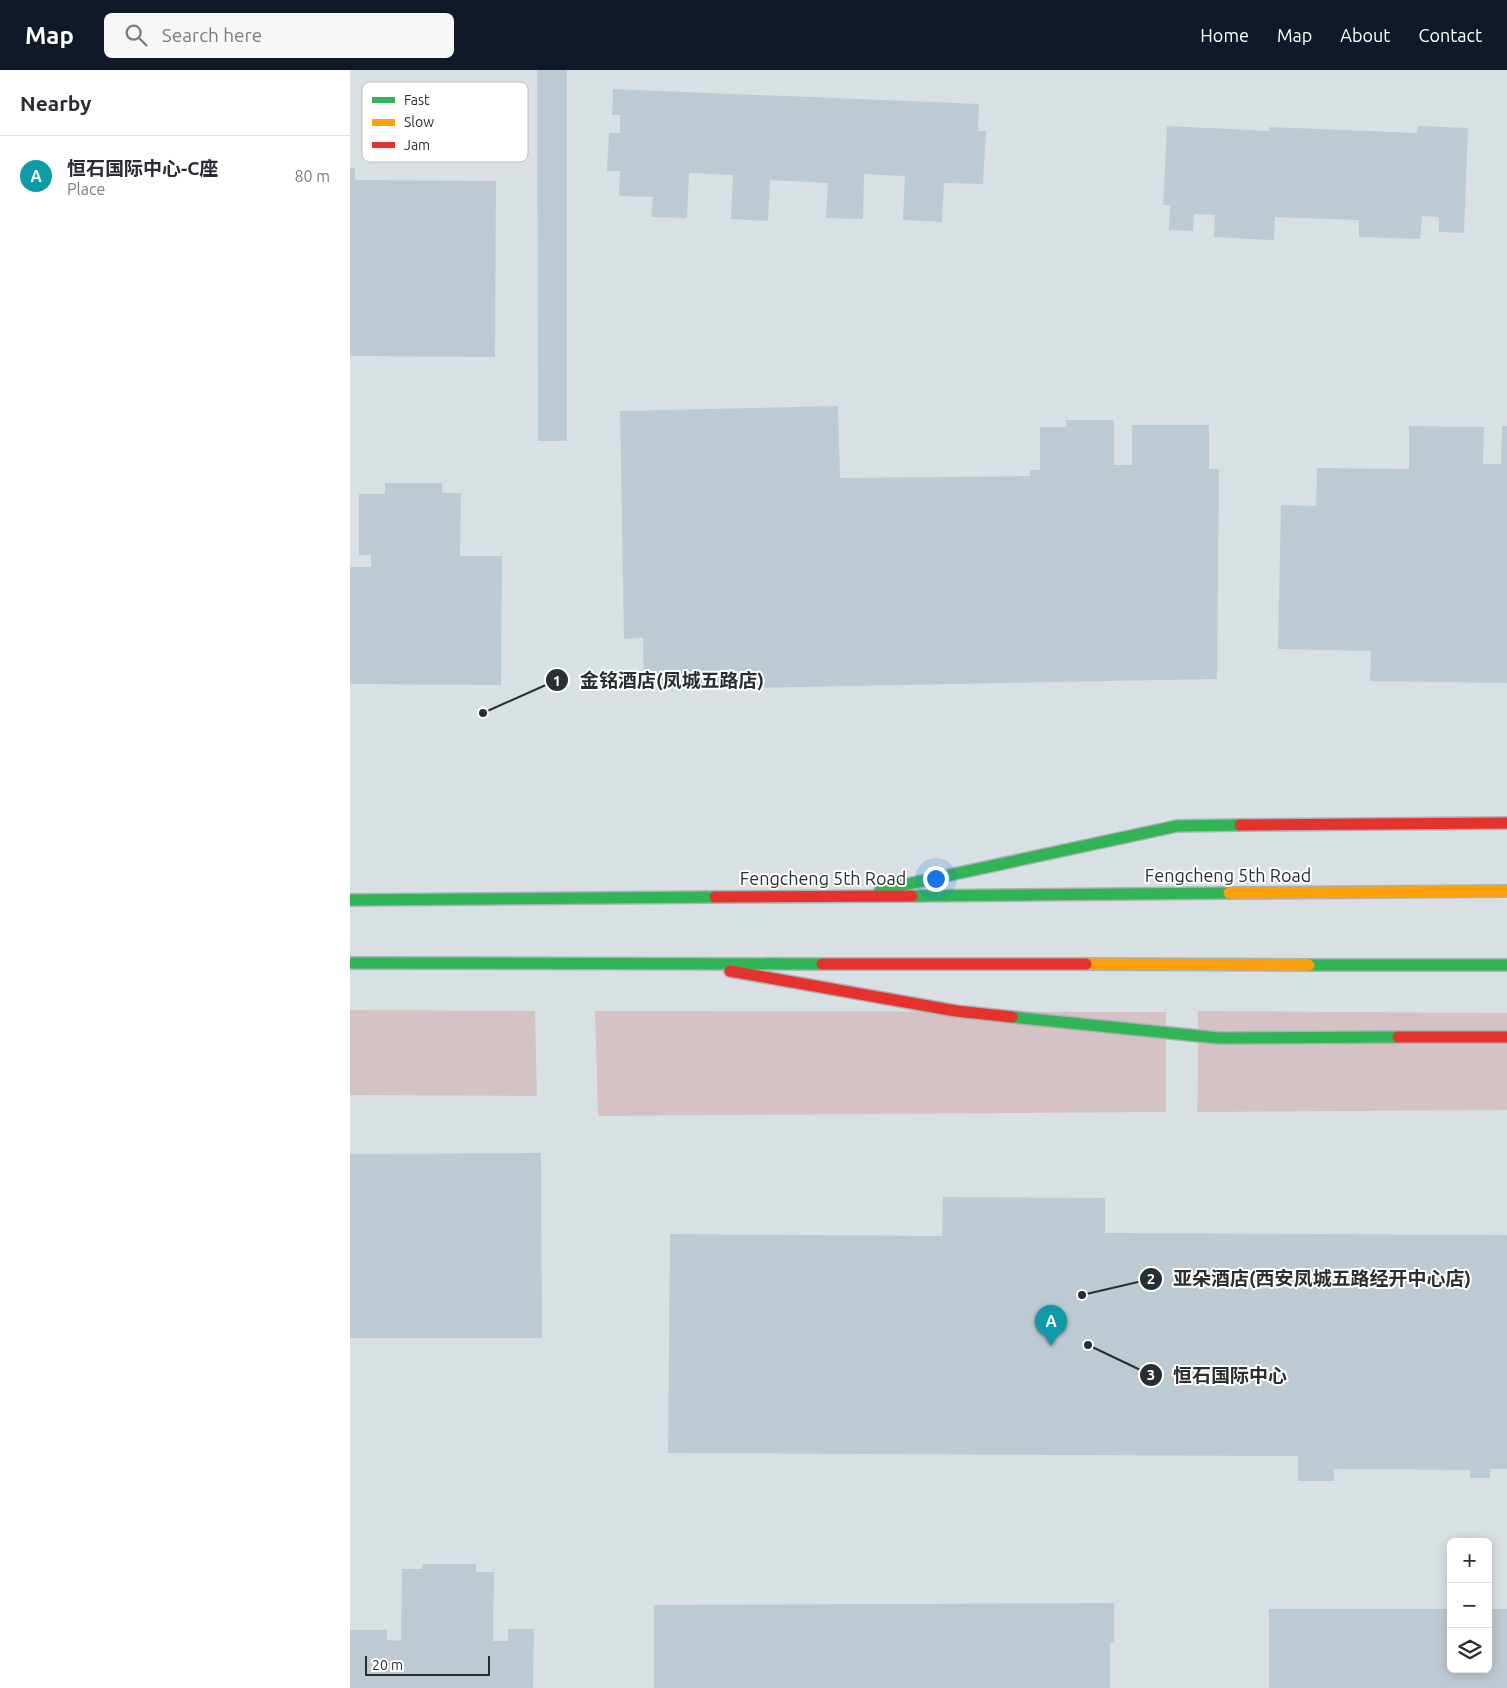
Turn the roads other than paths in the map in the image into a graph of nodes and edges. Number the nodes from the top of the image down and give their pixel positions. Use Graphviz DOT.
graph roads {
  1 [pos="1507,823"];
  2 [pos="1507,891"];
  3 [pos="847,897"];
  4 [pos="350,900"];
  5 [pos="350,963"];
  6 [pos="689,964"];
  7 [pos="1507,965"];
  8 [pos="1507,1037"];
  1 -- 3 [label="main road"];
  2 -- 3 [label="main road, Fengcheng 5th Road"];
  3 -- 4 [label="main road, Fengcheng 5th Road"];
  5 -- 6 [label="main road"];
  6 -- 7 [label="main road"];
  6 -- 8 [label="main road"];
}
